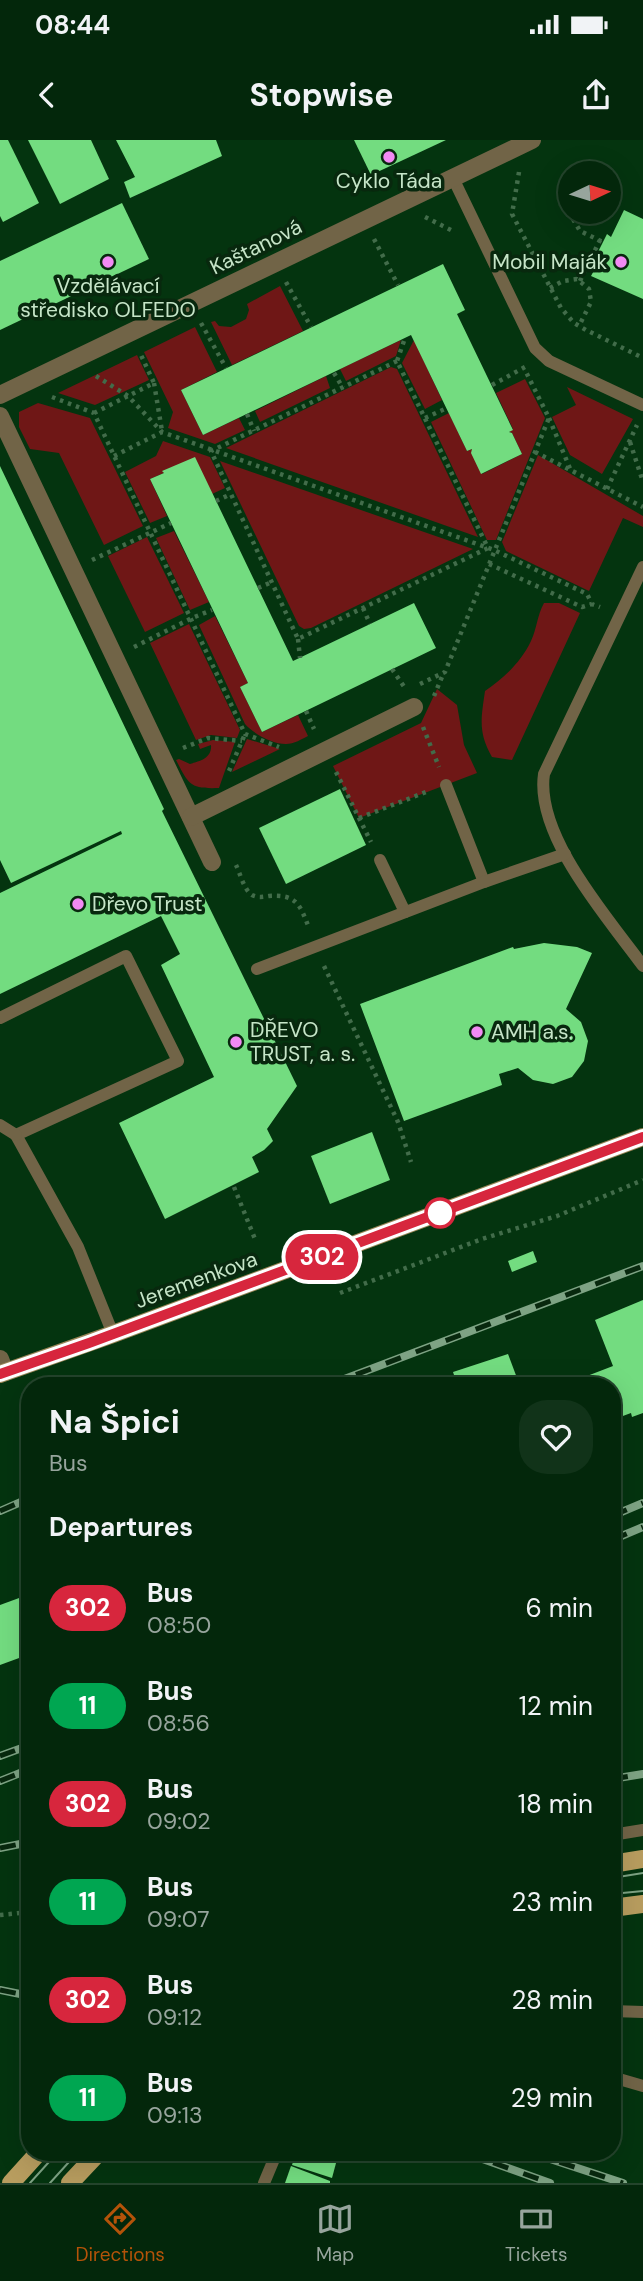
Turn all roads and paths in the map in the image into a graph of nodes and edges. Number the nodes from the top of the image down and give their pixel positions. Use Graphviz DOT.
graph roads {
  1 [pos="527,142"];
  2 [pos="453,178"];
  3 [pos="422,215"];
  4 [pos="576,224"];
  5 [pos="386,232"];
  6 [pos="458,233"];
  7 [pos="285,280"];
  8 [pos="580,281"];
  9 [pos="398,285"];
  10 [pos="550,288"];
  11 [pos="579,326"];
  12 [pos="188,327"];
  13 [pos="311,327"];
  14 [pos="405,338"];
  15 [pos="542,355"];
  16 [pos="127,356"];
  17 [pos="519,356"];
  18 [pos="643,358"];
  19 [pos="397,362"];
  20 [pos="103,367"];
  21 [pos="226,368"];
  22 [pos="524,368"];
  23 [pos="334,373"];
  24 [pos="154,383"];
  25 [pos="492,385"];
  26 [pos="343,388"];
  27 [pos="56,389"];
  28 [pos="0,395"];
  29 [pos="128,396"];
  30 [pos="643,405"];
  31 [pos="447,408"];
  32 [pos="94,413"];
  33 [pos="247,414"];
  34 [pos="0,416"];
  35 [pos="425,418"];
  36 [pos="549,418"];
  37 [pos="639,421"];
  38 [pos="254,430"];
  39 [pos="162,432"];
  40 [pos="629,441"];
  41 [pos="211,451"];
  42 [pos="535,452"];
  43 [pos="114,456"];
  44 [pos="571,471"];
  45 [pos="643,482"];
  46 [pos="607,489"];
  47 [pos="231,494"];
  48 [pos="216,501"];
  49 [pos="643,507"];
  50 [pos="171,523"];
  51 [pos="150,533"];
  52 [pos="488,548"];
  53 [pos="494,550"];
  54 [pos="489,564"];
  55 [pos="643,567"];
  56 [pos="73,569"];
  57 [pos="272,582"];
  58 [pos="258,588"];
  59 [pos="592,604"];
  60 [pos="363,608"];
  61 [pos="603,608"];
  62 [pos="212,610"];
  63 [pos="191,618"];
  64 [pos="370,624"];
  65 [pos="298,639"];
  66 [pos="115,657"];
  67 [pos="300,658"];
  68 [pos="392,669"];
  69 [pos="445,672"];
  70 [pos="396,696"];
  71 [pos="432,700"];
  72 [pos="414,707"];
  73 [pos="306,711"];
  74 [pos="246,734"];
  75 [pos="242,741"];
  76 [pos="324,750"];
  77 [pos="274,756"];
  78 [pos="162,757"];
  79 [pos="237,774"];
  80 [pos="446,785"];
  81 [pos="191,817"];
  82 [pos="359,818"];
  83 [pos="565,854"];
  84 [pos="231,856"];
  85 [pos="380,860"];
  86 [pos="212,862"];
  87 [pos="484,882"];
  88 [pos="405,912"];
  89 [pos="315,946"];
  90 [pos="643,966"];
  91 [pos="257,969"];
  92 [pos="0,1018"];
  93 [pos="0,1125"];
  94 [pos="16,1135"];
  95 [pos="643,1137"];
  96 [pos="411,1162"];
  97 [pos="643,1180"];
  98 [pos="234,1187"];
  99 [pos="255,1239"];
  100 [pos="340,1293"];
  101 [pos="113,1334"];
  102 [pos="2,1368"];
  103 [pos="643,1830"];
  104 [pos="621,1834"];
  105 [pos="643,1859"];
  106 [pos="621,1863"];
  107 [pos="643,1904"];
  108 [pos="621,1907"];
  109 [pos="21,1913"];
  110 [pos="0,1915"];
  111 [pos="621,2011"];
  112 [pos="643,2012"];
  113 [pos="621,2080"];
  114 [pos="643,2086"];
  115 [pos="31,2161"];
  116 [pos="91,2161"];
  117 [pos="273,2161"];
  118 [pos="11,2183"];
  119 [pos="70,2183"];
  120 [pos="264,2183"];
  1 -- 2 [label="street, Kaštanová"];
  1 -- 10 [label="path"];
  2 -- 15 [label="lane"];
  2 -- 28 [label="street, Kaštanová"];
  3 -- 6 [label="path"];
  4 -- 8 [label="path"];
  5 -- 9 [label="path"];
  7 -- 13 [label="path"];
  8 -- 10 [label="path"];
  8 -- 11 [label="path"];
  10 -- 11 [label="path"];
  11 -- 18 [label="path"];
  12 -- 21 [label="path"];
  14 -- 19 [label="path"];
  15 -- 22 [label="path"];
  15 -- 30 [label="lane"];
  16 -- 24 [label="path"];
  17 -- 22 [label="path"];
  19 -- 26 [label="path"];
  19 -- 35 [label="path"];
  20 -- 29 [label="path"];
  22 -- 25 [label="path"];
  22 -- 36 [label="path"];
  23 -- 26 [label="path"];
  24 -- 29 [label="path"];
  24 -- 39 [label="path"];
  26 -- 38 [label="path"];
  27 -- 32 [label="path"];
  29 -- 32 [label="path"];
  29 -- 39 [label="path"];
  31 -- 35 [label="path"];
  32 -- 43 [label="path"];
  33 -- 38 [label="path"];
  34 -- 56 [label="street"];
  35 -- 52 [label="path"];
  36 -- 42 [label="path"];
  36 -- 44 [label="path"];
  37 -- 40 [label="path"];
  38 -- 41 [label="path"];
  39 -- 41 [label="path"];
  39 -- 43 [label="path"];
  40 -- 45 [label="path"];
  40 -- 46 [label="path"];
  41 -- 47 [label="path"];
  41 -- 52 [label="path"];
  42 -- 44 [label="path"];
  42 -- 53 [label="path"];
  43 -- 51 [label="path"];
  44 -- 46 [label="path"];
  46 -- 49 [label="path"];
  47 -- 48 [label="path"];
  47 -- 57 [label="path"];
  50 -- 51 [label="path"];
  51 -- 56 [label="path"];
  51 -- 63 [label="path"];
  52 -- 53 [label="path"];
  52 -- 60 [label="path"];
  53 -- 54 [label="path"];
  53 -- 59 [label="path"];
  54 -- 59 [label="path"];
  54 -- 69 [label="path"];
  55 -- 83 [label="lane"];
  56 -- 66 [label="street"];
  57 -- 58 [label="path"];
  57 -- 65 [label="path"];
  59 -- 61 [label="path"];
  60 -- 64 [label="path"];
  60 -- 65 [label="path"];
  62 -- 63 [label="path"];
  63 -- 66 [label="path"];
  63 -- 74 [label="path"];
  65 -- 67 [label="path"];
  66 -- 78 [label="street"];
  68 -- 72 [label="path"];
  69 -- 71 [label="path"];
  69 -- 72 [label="path"];
  70 -- 72 [label="path"];
  72 -- 76 [label="street"];
  72 -- 80 [label="path"];
  73 -- 76 [label="path"];
  74 -- 75 [label="path"];
  74 -- 77 [label="path"];
  75 -- 78 [label="path"];
  75 -- 79 [label="path"];
  76 -- 81 [label="street"];
  76 -- 82 [label="path"];
  78 -- 81 [label="street"];
  80 -- 82 [label="path"];
  80 -- 87 [label="lane"];
  81 -- 86 [label="street"];
  82 -- 85 [label="path"];
  83 -- 87 [label="lane"];
  83 -- 90 [label="lane"];
  84 -- 89 [label="path"];
  85 -- 88 [label="lane"];
  87 -- 88 [label="lane"];
  88 -- 89 [label="lane"];
  89 -- 91 [label="lane"];
  89 -- 96 [label="path"];
  92 -- 94 [label="lane"];
  93 -- 94 [label="lane"];
  94 -- 101 [label="lane"];
  95 -- 101 [label="street, Jeremenkova"];
  97 -- 100 [label="path"];
  98 -- 99 [label="path"];
  101 -- 102 [label="street, Jeremenkova"];
  103 -- 104 [label="lane"];
  105 -- 106 [label="main road"];
  107 -- 108 [label="main road"];
  109 -- 110 [label="path"];
  111 -- 112 [label="lane"];
  113 -- 114 [label="lane"];
  115 -- 118 [label="main road"];
  116 -- 119 [label="main road"];
  117 -- 120 [label="lane"];
}
